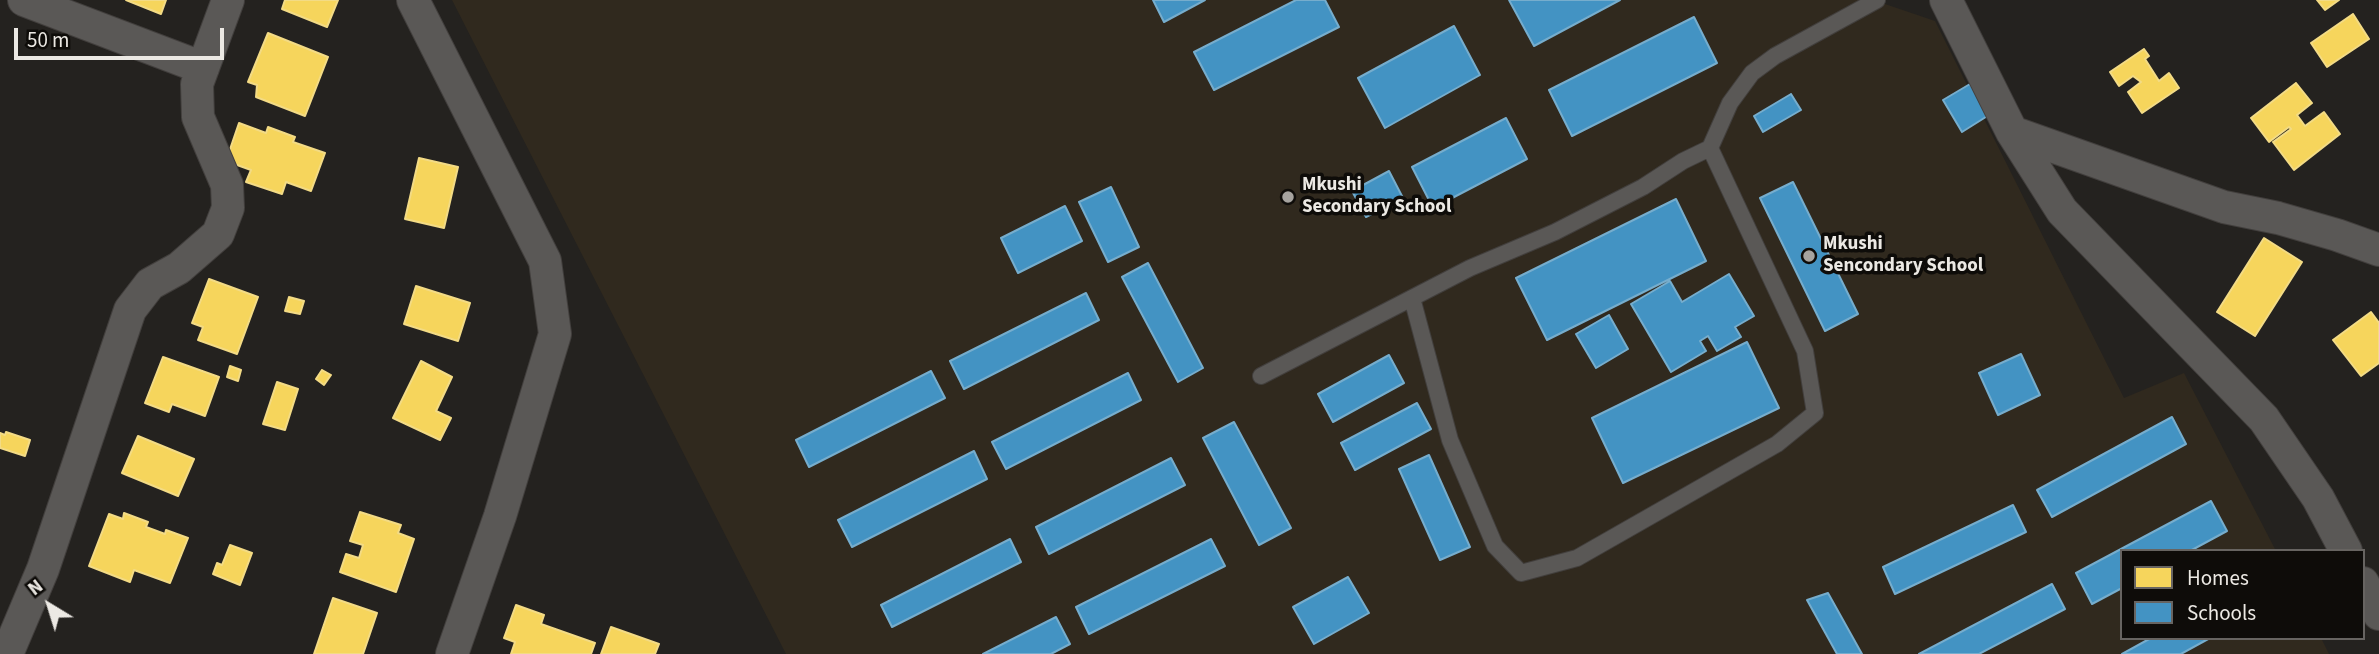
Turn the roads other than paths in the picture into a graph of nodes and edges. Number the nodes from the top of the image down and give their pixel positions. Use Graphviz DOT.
graph roads {
  1 [pos="24,0"];
  2 [pos="229,0"];
  3 [pos="414,0"];
  4 [pos="1877,0"];
  5 [pos="1946,0"];
  6 [pos="203,68"];
  7 [pos="2012,132"];
  8 [pos="1710,148"];
  9 [pos="2379,250"];
  10 [pos="1412,298"];
  11 [pos="1261,376"];
  12 [pos="2345,549"];
  13 [pos="2365,587"];
  14 [pos="2379,614"];
  15 [pos="7,654"];
  16 [pos="452,654"];
  1 -- 6 [label="street"];
  2 -- 6 [label="street"];
  3 -- 16 [label="street"];
  4 -- 8 [label="lane"];
  5 -- 7 [label="street"];
  6 -- 15 [label="street"];
  7 -- 9 [label="street"];
  7 -- 12 [label="street"];
  8 -- 10 [label="lane"];
  8 -- 10 [label="lane"];
  10 -- 11 [label="lane"];
  13 -- 14 [label="street"];
}
